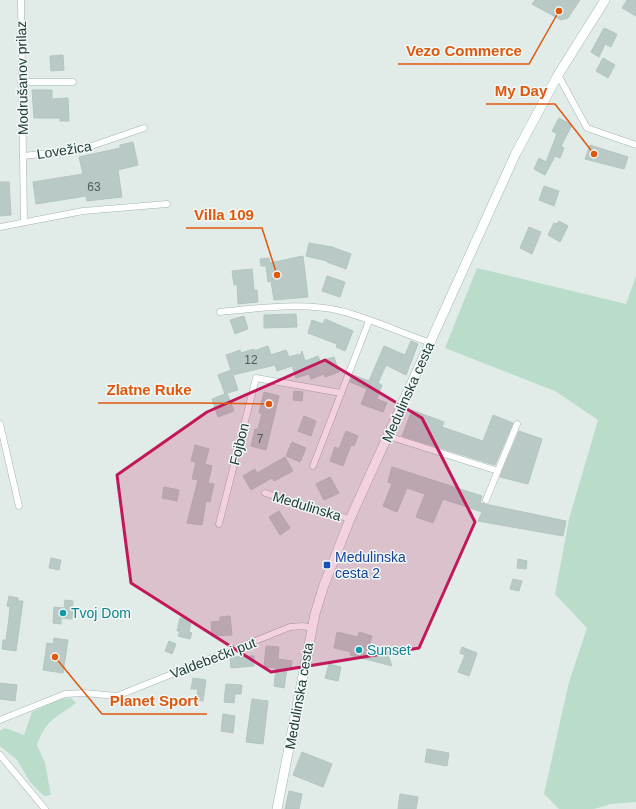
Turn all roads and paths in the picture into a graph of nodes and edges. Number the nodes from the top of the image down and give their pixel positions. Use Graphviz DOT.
graph roads {
  1 [pos="21,0"];
  2 [pos="605,0"];
  3 [pos="558,75"];
  4 [pos="21,82"];
  5 [pos="73,82"];
  6 [pos="144,128"];
  7 [pos="636,145"];
  8 [pos="23,156"];
  9 [pos="167,204"];
  10 [pos="24,222"];
  11 [pos="0,227"];
  12 [pos="220,312"];
  13 [pos="369,321"];
  14 [pos="430,343"];
  15 [pos="341,393"];
  16 [pos="0,424"];
  17 [pos="517,424"];
  18 [pos="388,436"];
  19 [pos="313,466"];
  20 [pos="498,471"];
  21 [pos="265,493"];
  22 [pos="486,500"];
  23 [pos="19,506"];
  24 [pos="350,519"];
  25 [pos="219,524"];
  26 [pos="312,628"];
  27 [pos="0,720"];
  28 [pos="0,755"];
  29 [pos="45,809"];
  30 [pos="278,809"];
  1 -- 4 [label="street, Modrušanov prilaz"];
  2 -- 3 [label="main road, Medulinska cesta"];
  3 -- 7 [label="street"];
  3 -- 14 [label="main road, Medulinska cesta"];
  4 -- 5 [label="street"];
  4 -- 8 [label="street, Modrušanov prilaz"];
  6 -- 8 [label="street, Lovežica"];
  8 -- 10 [label="street, Lovežica"];
  9 -- 10 [label="street"];
  10 -- 11 [label="street"];
  12 -- 13 [label="street"];
  13 -- 14 [label="street"];
  13 -- 15 [label="street"];
  14 -- 18 [label="main road, Medulinska cesta"];
  15 -- 19 [label="street"];
  15 -- 25 [label="street, Fojbon"];
  16 -- 23 [label="street"];
  17 -- 20 [label="street"];
  18 -- 20 [label="street"];
  18 -- 24 [label="main road, Medulinska cesta"];
  20 -- 22 [label="street"];
  21 -- 24 [label="street, Medulinska"];
  24 -- 26 [label="main road, Medulinska cesta"];
  26 -- 27 [label="street, Valdebečki put"];
  26 -- 30 [label="main road, Medulinska cesta"];
  28 -- 29 [label="street"];
}
